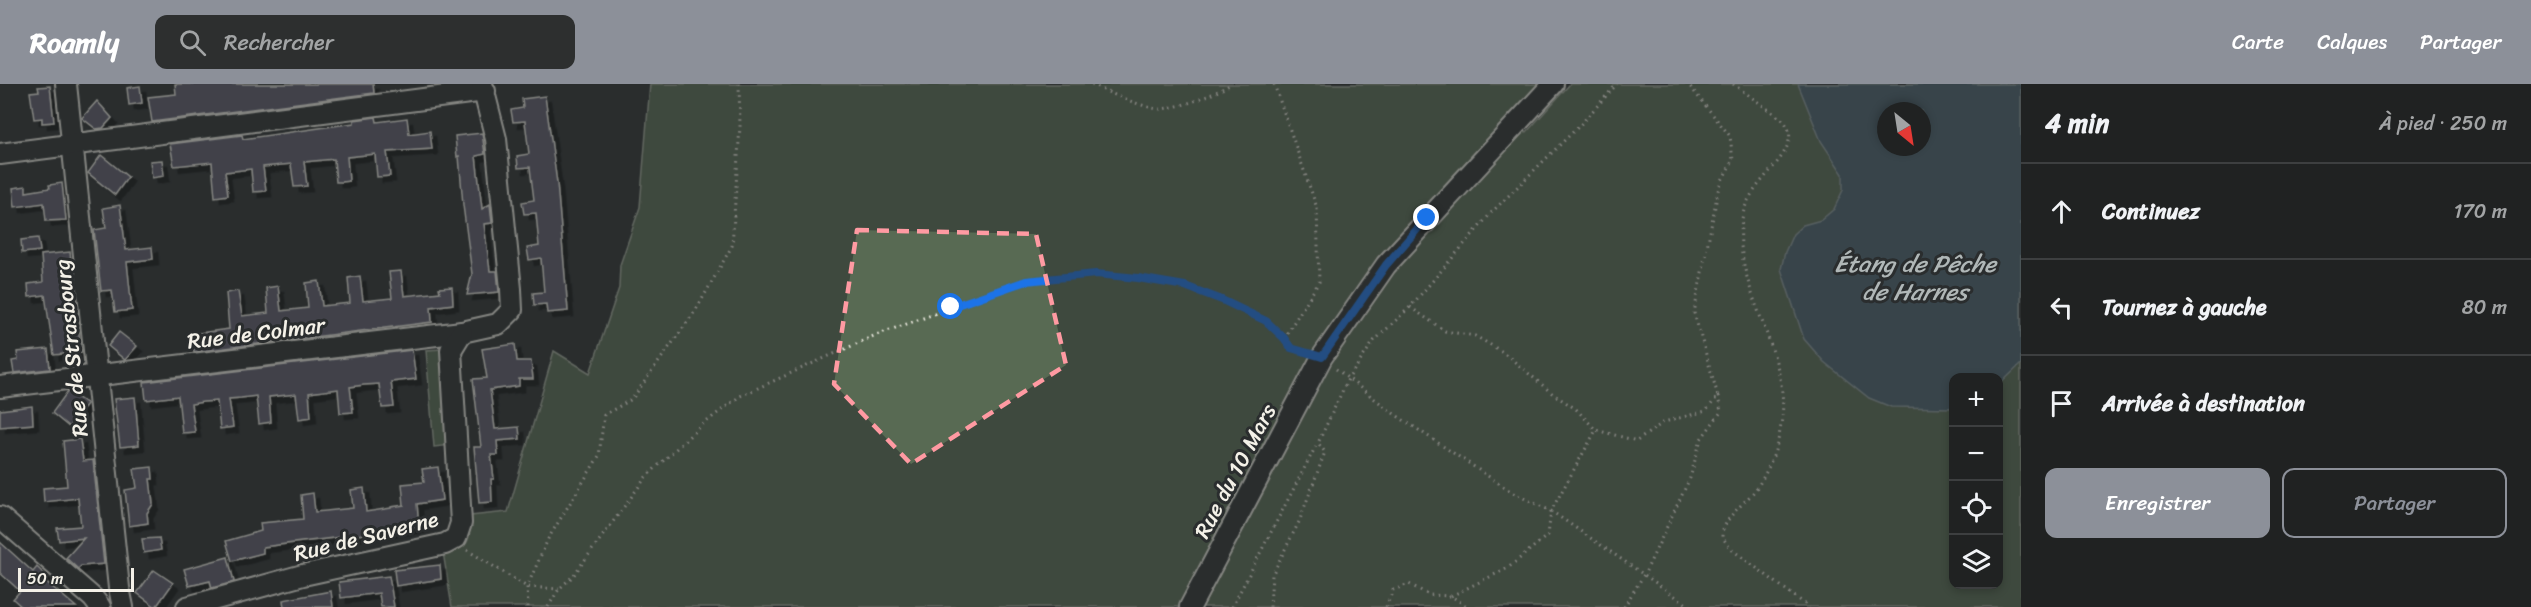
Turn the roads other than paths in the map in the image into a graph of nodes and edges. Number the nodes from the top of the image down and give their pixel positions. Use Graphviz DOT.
graph roads {
  1 [pos="66,84"];
  2 [pos="1553,84"];
  3 [pos="484,88"];
  4 [pos="73,144"];
  5 [pos="0,154"];
  6 [pos="462,332"];
  7 [pos="98,376"];
  8 [pos="0,387"];
  9 [pos="0,517"];
  10 [pos="122,603"];
  11 [pos="98,604"];
  12 [pos="187,607"];
  13 [pos="1190,607"];
  1 -- 4 [label="street, Rue de Strasbourg"];
  2 -- 13 [label="street, Rue du 10 Mars"];
  3 -- 4 [label="street"];
  3 -- 6 [label="street, Rue de Colmar"];
  4 -- 5 [label="street"];
  4 -- 7 [label="street, Rue de Strasbourg"];
  6 -- 7 [label="street, Rue de Colmar"];
  6 -- 12 [label="street, Rue de Saverne"];
  7 -- 8 [label="street, Rue de Colmar"];
  7 -- 10 [label="street, Rue de Strasbourg"];
  9 -- 11 [label="street"];
  10 -- 11 [label="street"];
}
